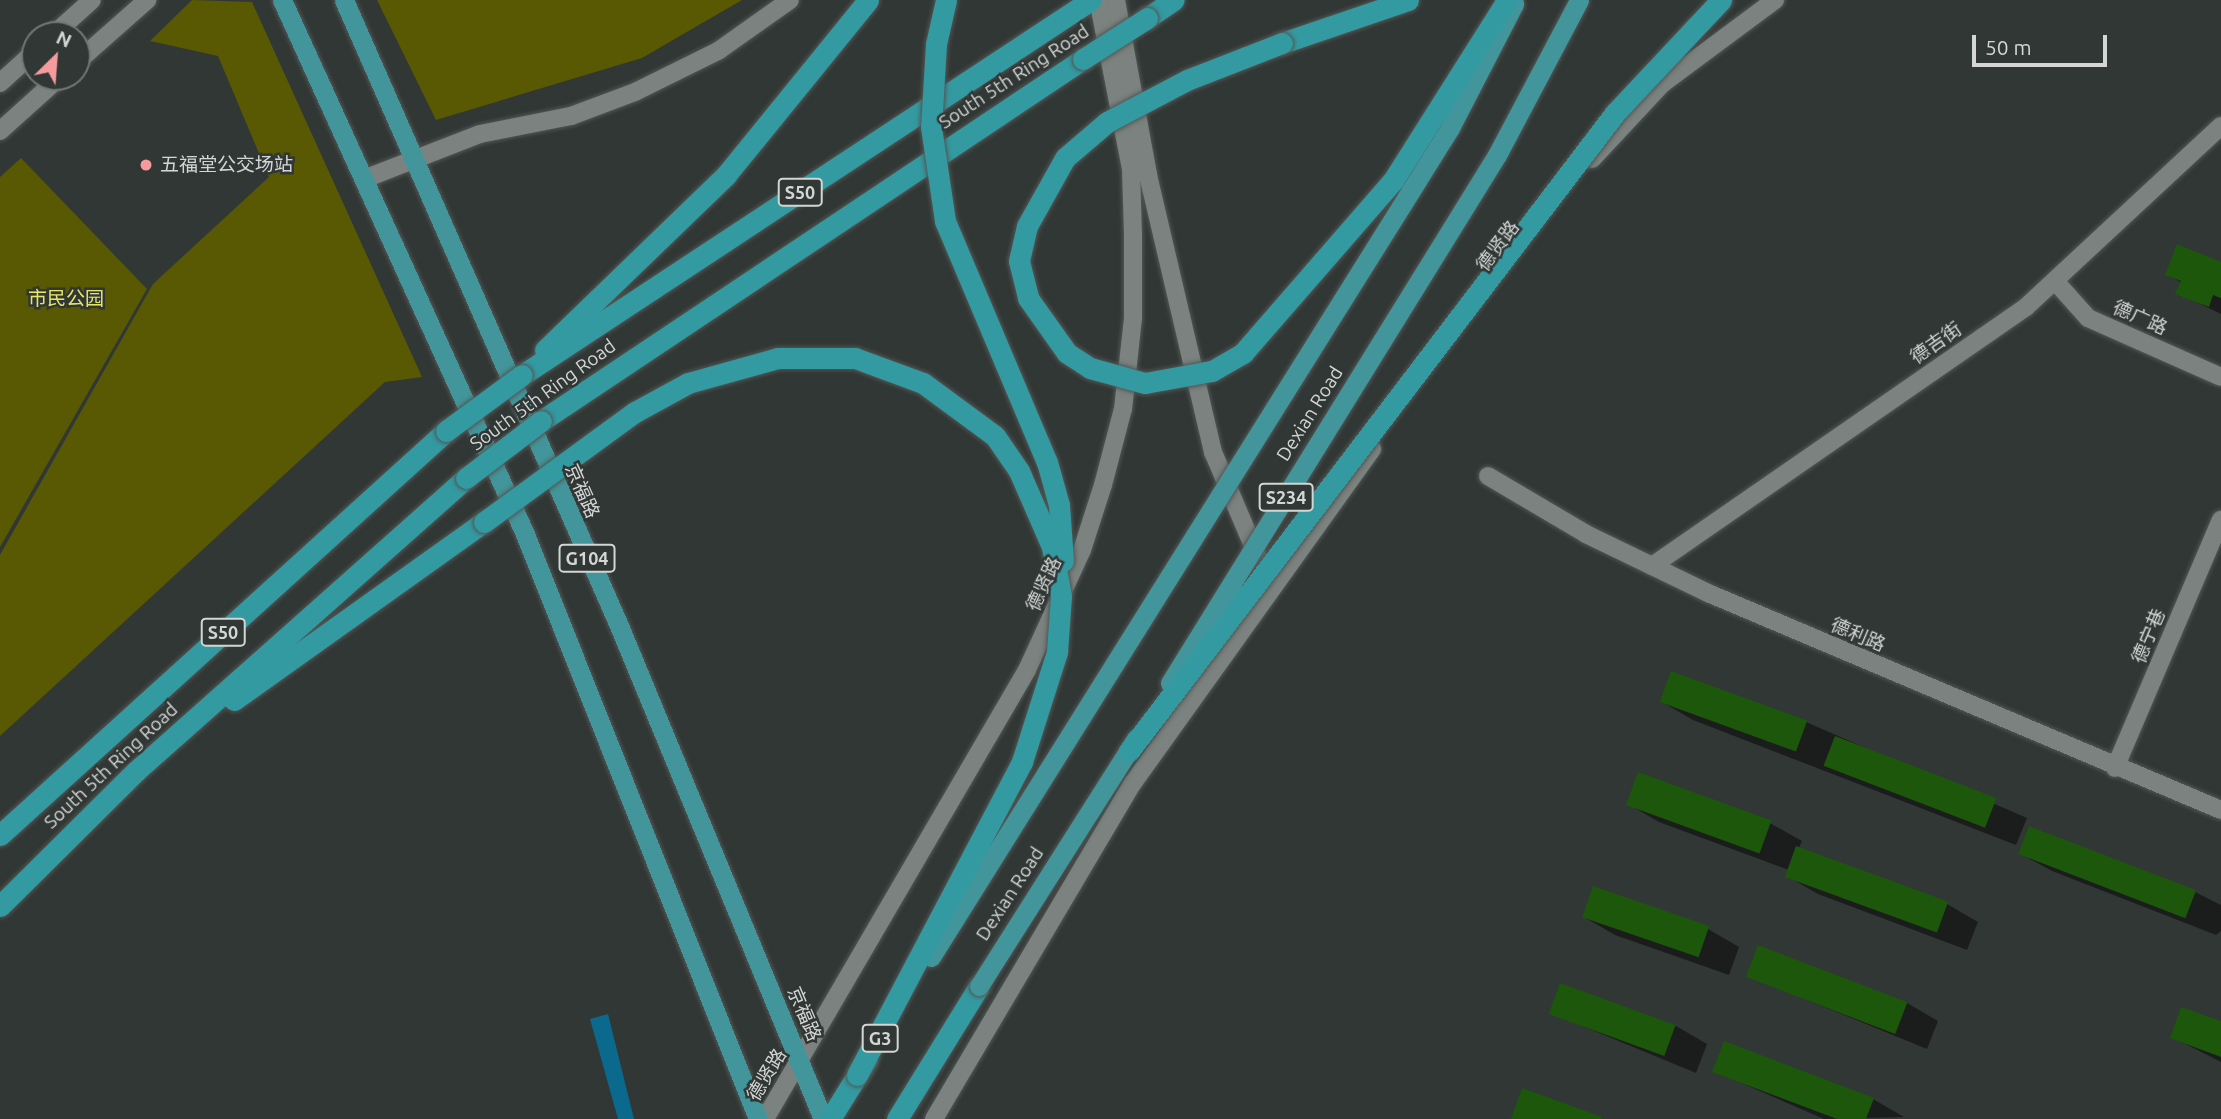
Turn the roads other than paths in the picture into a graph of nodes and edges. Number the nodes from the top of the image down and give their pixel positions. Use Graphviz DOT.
graph roads {
  1 [pos="92,0"];
  2 [pos="147,0"];
  3 [pos="282,0"];
  4 [pos="344,0"];
  5 [pos="790,0"];
  6 [pos="868,0"];
  7 [pos="946,0"];
  8 [pos="1098,0"];
  9 [pos="1116,0"];
  10 [pos="1174,0"];
  11 [pos="1408,0"];
  12 [pos="1507,0"];
  13 [pos="1516,0"];
  14 [pos="1579,0"];
  15 [pos="1721,0"];
  16 [pos="1775,0"];
  17 [pos="1084,4"];
  18 [pos="69,21"];
  19 [pos="91,50"];
  20 [pos="21,64"];
  21 [pos="0,83"];
  22 [pos="44,91"];
  23 [pos="2221,126"];
  24 [pos="0,131"];
  25 [pos="416,156"];
  26 [pos="364,179"];
  27 [pos="2055,281"];
  28 [pos="522,375"];
  29 [pos="2221,377"];
  30 [pos="1488,477"];
  31 [pos="2221,520"];
  32 [pos="1652,566"];
  33 [pos="1272,590"];
  34 [pos="1061,596"];
  35 [pos="1129,751"];
  36 [pos="2115,768"];
  37 [pos="136,771"];
  38 [pos="2221,810"];
  39 [pos="0,835"];
  40 [pos="0,906"];
  41 [pos="931,957"];
  42 [pos="979,986"];
  43 [pos="799,1062"];
  44 [pos="857,1075"];
  45 [pos="758,1119"];
  46 [pos="765,1119"];
  47 [pos="823,1119"];
  48 [pos="830,1119"];
  49 [pos="897,1119"];
  50 [pos="934,1119"];
  1 -- 18 [label="street"];
  2 -- 19 [label="street"];
  3 -- 26 [label="highway, G104"];
  4 -- 25 [label="highway, 京福路 / G104"];
  5 -- 25 [label="street"];
  6 -- 28 [label="highway"];
  7 -- 34 [label="highway, bridge"];
  8 -- 43 [label="street, 德贤路"];
  9 -- 33 [label="street"];
  10 -- 37 [label="highway, South 5th Ring Road / S50, bridge"];
  11 -- 12 [label="highway, bridge"];
  13 -- 41 [label="highway, Dexian Road / S234, bridge"];
  14 -- 35 [label="highway, Dexian Road / S234, bridge"];
  15 -- 35 [label="highway, bridge"];
  16 -- 33 [label="street, 德贤路"];
  17 -- 28 [label="highway, South 5th Ring Road / S50"];
  20 -- 21 [label="street"];
  22 -- 24 [label="street"];
  23 -- 27 [label="street, 德吉街"];
  25 -- 26 [label="street"];
  25 -- 43 [label="highway, 京福路 / G104"];
  26 -- 45 [label="highway, G104"];
  27 -- 29 [label="street, 德广路"];
  27 -- 32 [label="street, 德吉街"];
  28 -- 39 [label="highway, South 5th Ring Road / S50, bridge"];
  30 -- 32 [label="street, 德利路"];
  31 -- 36 [label="street, 德宁巷"];
  32 -- 36 [label="street, 德利路"];
  33 -- 50 [label="street, 德贤路"];
  34 -- 37 [label="highway, bridge"];
  34 -- 44 [label="highway, bridge"];
  35 -- 42 [label="highway, Dexian Road / S234, bridge"];
  36 -- 38 [label="street, 德利路"];
  37 -- 40 [label="highway, South 5th Ring Road / S50"];
  41 -- 44 [label="highway, G3, bridge"];
  42 -- 49 [label="highway"];
  43 -- 46 [label="street, 德贤路"];
  43 -- 47 [label="highway, 京福路 / G104"];
  44 -- 48 [label="highway, G3"];
}
